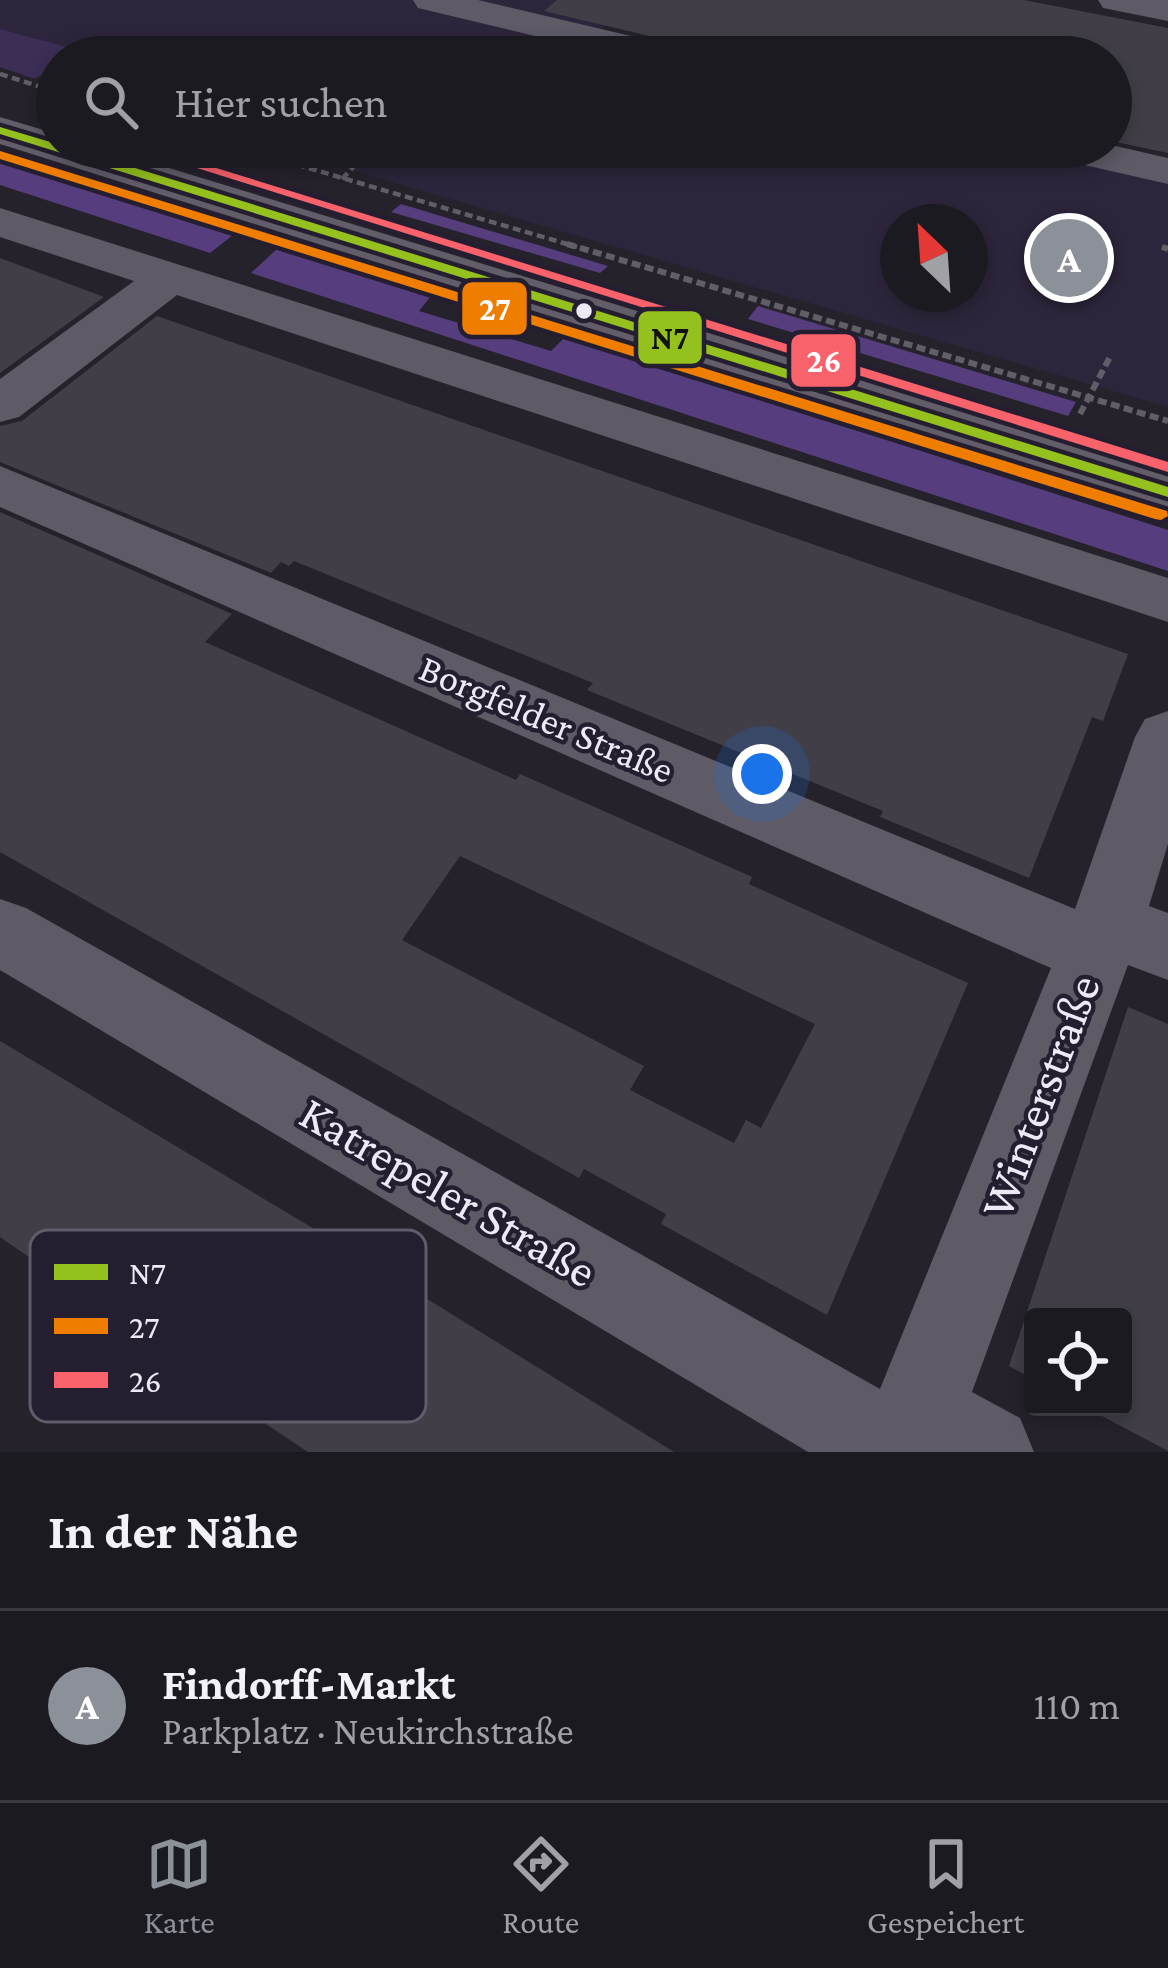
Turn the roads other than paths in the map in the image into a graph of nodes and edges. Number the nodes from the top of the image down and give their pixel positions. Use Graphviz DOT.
graph roads {
  1 [pos="431,0"];
  2 [pos="1116,0"];
  3 [pos="534,10"];
  4 [pos="1168,10"];
  5 [pos="610,36"];
  6 [pos="0,130"];
  7 [pos="36,141"];
  8 [pos="1132,163"];
  9 [pos="123,168"];
  10 [pos="1168,171"];
  11 [pos="0,222"];
  12 [pos="168,279"];
  13 [pos="0,405"];
  14 [pos="0,485"];
  15 [pos="1168,492"];
  16 [pos="1168,600"];
  17 [pos="1168,736"];
  18 [pos="0,931"];
  19 [pos="1123,940"];
  20 [pos="926,1442"];
  1 -- 3 [label="street"];
  2 -- 4 [label="street"];
  3 -- 5 [label="street"];
  6 -- 7 [label="main road"];
  8 -- 10 [label="street"];
  9 -- 15 [label="main road"];
  11 -- 12 [label="street"];
  12 -- 13 [label="street"];
  12 -- 16 [label="street"];
  14 -- 19 [label="street, Borgfelder Straße"];
  17 -- 19 [label="street, Winterstraße"];
  18 -- 20 [label="street, Katrepeler Straße"];
  19 -- 20 [label="street, Winterstraße"];
}
